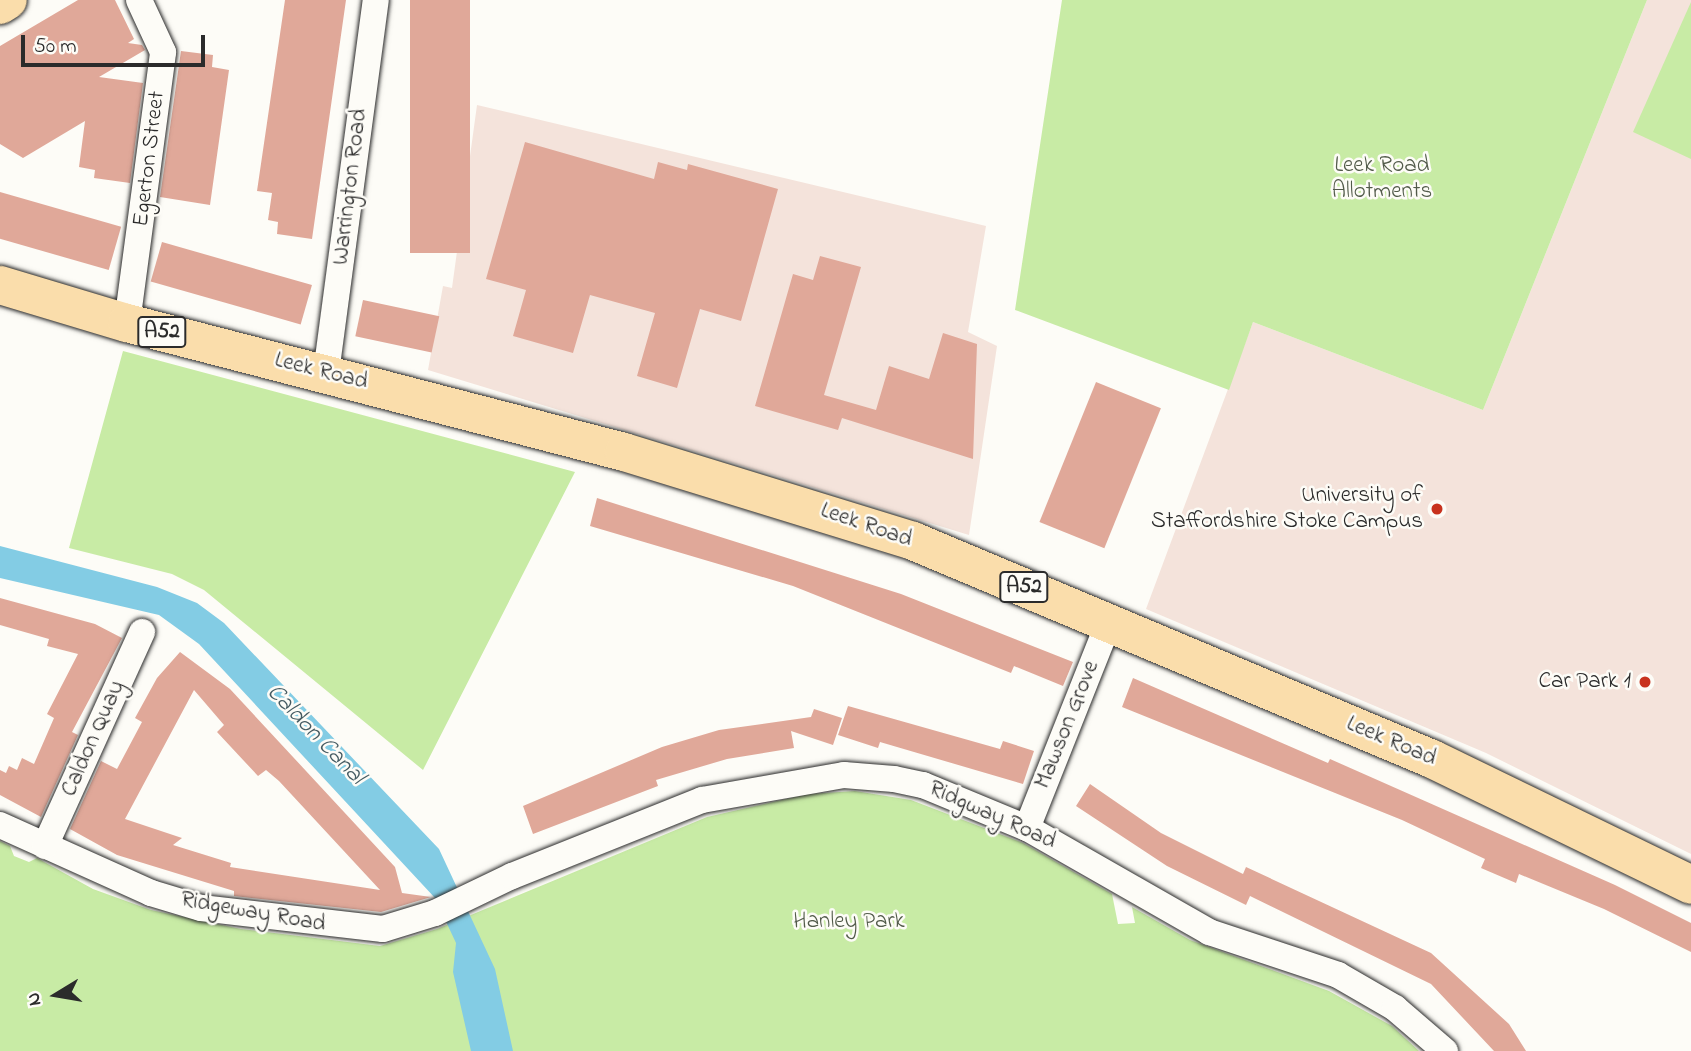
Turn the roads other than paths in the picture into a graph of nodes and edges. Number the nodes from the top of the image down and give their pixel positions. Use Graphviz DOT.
graph roads {
  1 [pos="8,0"];
  2 [pos="139,0"];
  3 [pos="376,0"];
  4 [pos="0,5"];
  5 [pos="0,285"];
  6 [pos="127,323"];
  7 [pos="326,373"];
  8 [pos="1109,622"];
  9 [pos="142,632"];
  10 [pos="0,824"];
  11 [pos="1027,828"];
  12 [pos="45,846"];
  13 [pos="1691,885"];
  14 [pos="435,913"];
  15 [pos="1445,1051"];
  1 -- 4 [label="main road"];
  2 -- 6 [label="street, Egerton Street"];
  3 -- 7 [label="street, Warrington Road"];
  5 -- 6 [label="main road, Leek Road / A52"];
  6 -- 7 [label="main road, Leek Road / A52"];
  7 -- 8 [label="main road, Leek Road / A52"];
  8 -- 11 [label="street, Mawson Grove"];
  8 -- 13 [label="main road, Leek Road / A52"];
  9 -- 12 [label="street, Caldon Quay"];
  10 -- 12 [label="street, Ridgeway Road"];
  11 -- 14 [label="street, Ridgway Road"];
  11 -- 15 [label="street, Ridgway Road"];
  12 -- 14 [label="street, Ridgeway Road"];
}
